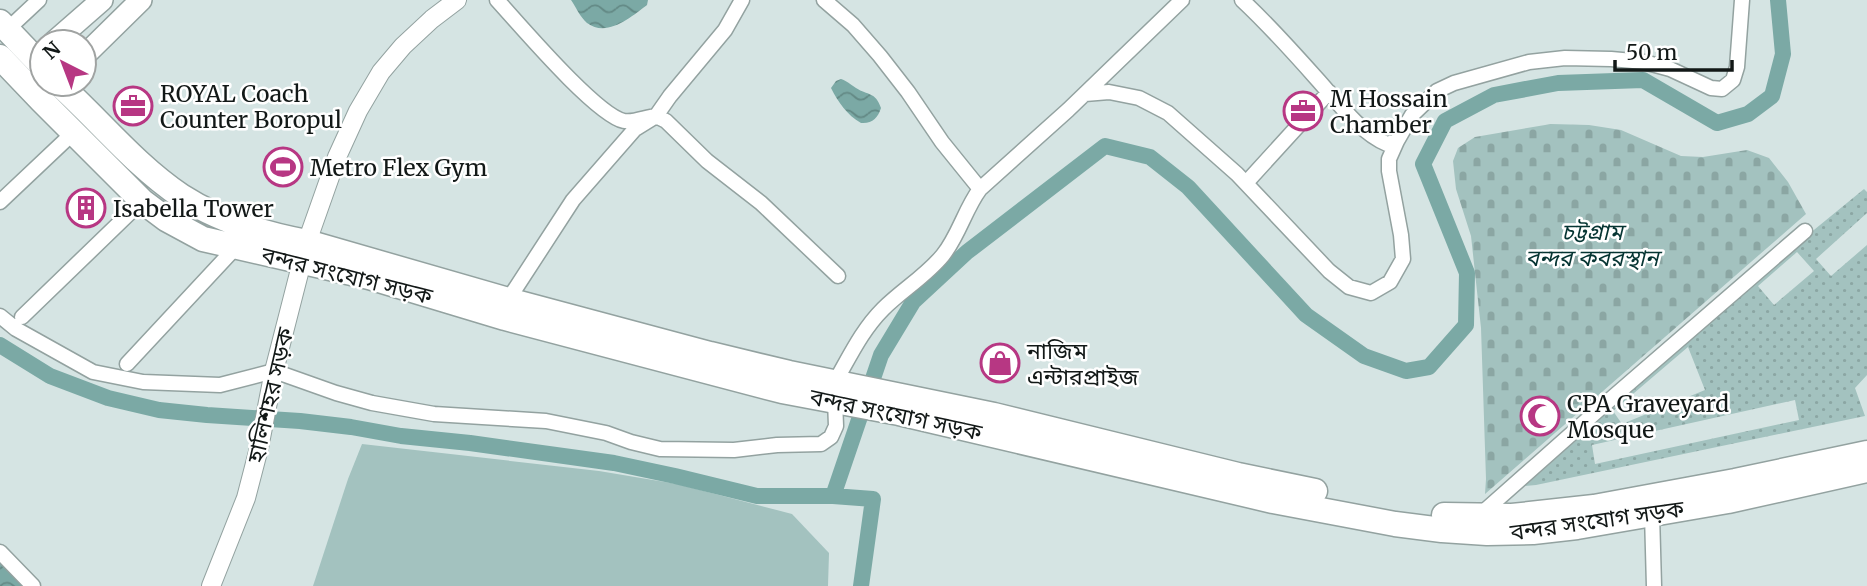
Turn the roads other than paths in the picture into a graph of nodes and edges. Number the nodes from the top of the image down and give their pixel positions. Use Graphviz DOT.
graph roads {
  1 [pos="39,0"];
  2 [pos="102,0"];
  3 [pos="141,0"];
  4 [pos="457,0"];
  5 [pos="497,0"];
  6 [pos="742,0"];
  7 [pos="824,0"];
  8 [pos="1182,0"];
  9 [pos="1242,0"];
  10 [pos="1742,0"];
  11 [pos="4,25"];
  12 [pos="70,28"];
  13 [pos="98,43"];
  14 [pos="28,48"];
  15 [pos="0,57"];
  16 [pos="28,68"];
  17 [pos="18,76"];
  18 [pos="28,80"];
  19 [pos="1329,92"];
  20 [pos="1085,94"];
  21 [pos="56,98"];
  22 [pos="69,98"];
  23 [pos="656,116"];
  24 [pos="73,133"];
  25 [pos="1397,141"];
  26 [pos="1246,183"];
  27 [pos="980,189"];
  28 [pos="142,201"];
  29 [pos="0,202"];
  30 [pos="1805,231"];
  31 [pos="236,247"];
  32 [pos="305,251"];
  33 [pos="838,276"];
  34 [pos="508,300"];
  35 [pos="0,316"];
  36 [pos="22,317"];
  37 [pos="127,363"];
  38 [pos="274,371"];
  39 [pos="839,391"];
  40 [pos="901,405"];
  41 [pos="1867,453"];
  42 [pos="1867,470"];
  43 [pos="1652,514"];
  44 [pos="1480,515"];
  45 [pos="0,552"];
  46 [pos="33,586"];
  47 [pos="211,586"];
  48 [pos="1654,586"];
  1 -- 11 [label="street"];
  2 -- 12 [label="main road"];
  3 -- 13 [label="main road"];
  4 -- 32 [label="street, হালিশহর সড়ক"];
  5 -- 23 [label="street"];
  6 -- 23 [label="street"];
  7 -- 27 [label="street"];
  8 -- 20 [label="street"];
  9 -- 19 [label="street"];
  10 -- 25 [label="street"];
  11 -- 14 [label="highway"];
  15 -- 17 [label="highway, বন্দর সংযোগ সড়ক"];
  16 -- 17 [label="main road"];
  17 -- 18 [label="highway, বন্দর সংযোগ সড়ক"];
  19 -- 25 [label="street"];
  19 -- 26 [label="street"];
  20 -- 26 [label="street"];
  20 -- 27 [label="street"];
  21 -- 24 [label="highway, বন্দর সংযোগ সড়ক"];
  22 -- 32 [label="highway, বন্দর সংযোগ সড়ক"];
  23 -- 33 [label="street"];
  23 -- 34 [label="street"];
  24 -- 28 [label="highway, বন্দর সংযোগ সড়ক"];
  24 -- 29 [label="street"];
  25 -- 26 [label="street"];
  27 -- 39 [label="street"];
  28 -- 31 [label="highway, বন্দর সংযোগ সড়ক"];
  28 -- 36 [label="street"];
  30 -- 44 [label="street"];
  31 -- 32 [label="highway, বন্দর সংযোগ সড়ক"];
  31 -- 37 [label="street"];
  32 -- 34 [label="highway, বন্দর সংযোগ সড়ক"];
  32 -- 38 [label="street, হালিশহর সড়ক"];
  32 -- 39 [label="highway, বন্দর সংযোগ সড়ক"];
  34 -- 39 [label="highway, বন্দর সংযোগ সড়ক"];
  35 -- 38 [label="street"];
  38 -- 39 [label="street"];
  38 -- 47 [label="street, হালিশহর সড়ক"];
  39 -- 40 [label="highway, বন্দর সংযোগ সড়ক"];
  40 -- 43 [label="highway, বন্দর সংযোগ সড়ক"];
  40 -- 44 [label="highway, বন্দর সংযোগ সড়ক"];
  41 -- 44 [label="highway, বন্দর সংযোগ সড়ক"];
  42 -- 43 [label="highway, বন্দর সংযোগ সড়ক"];
  43 -- 48 [label="street"];
  45 -- 46 [label="street"];
}
